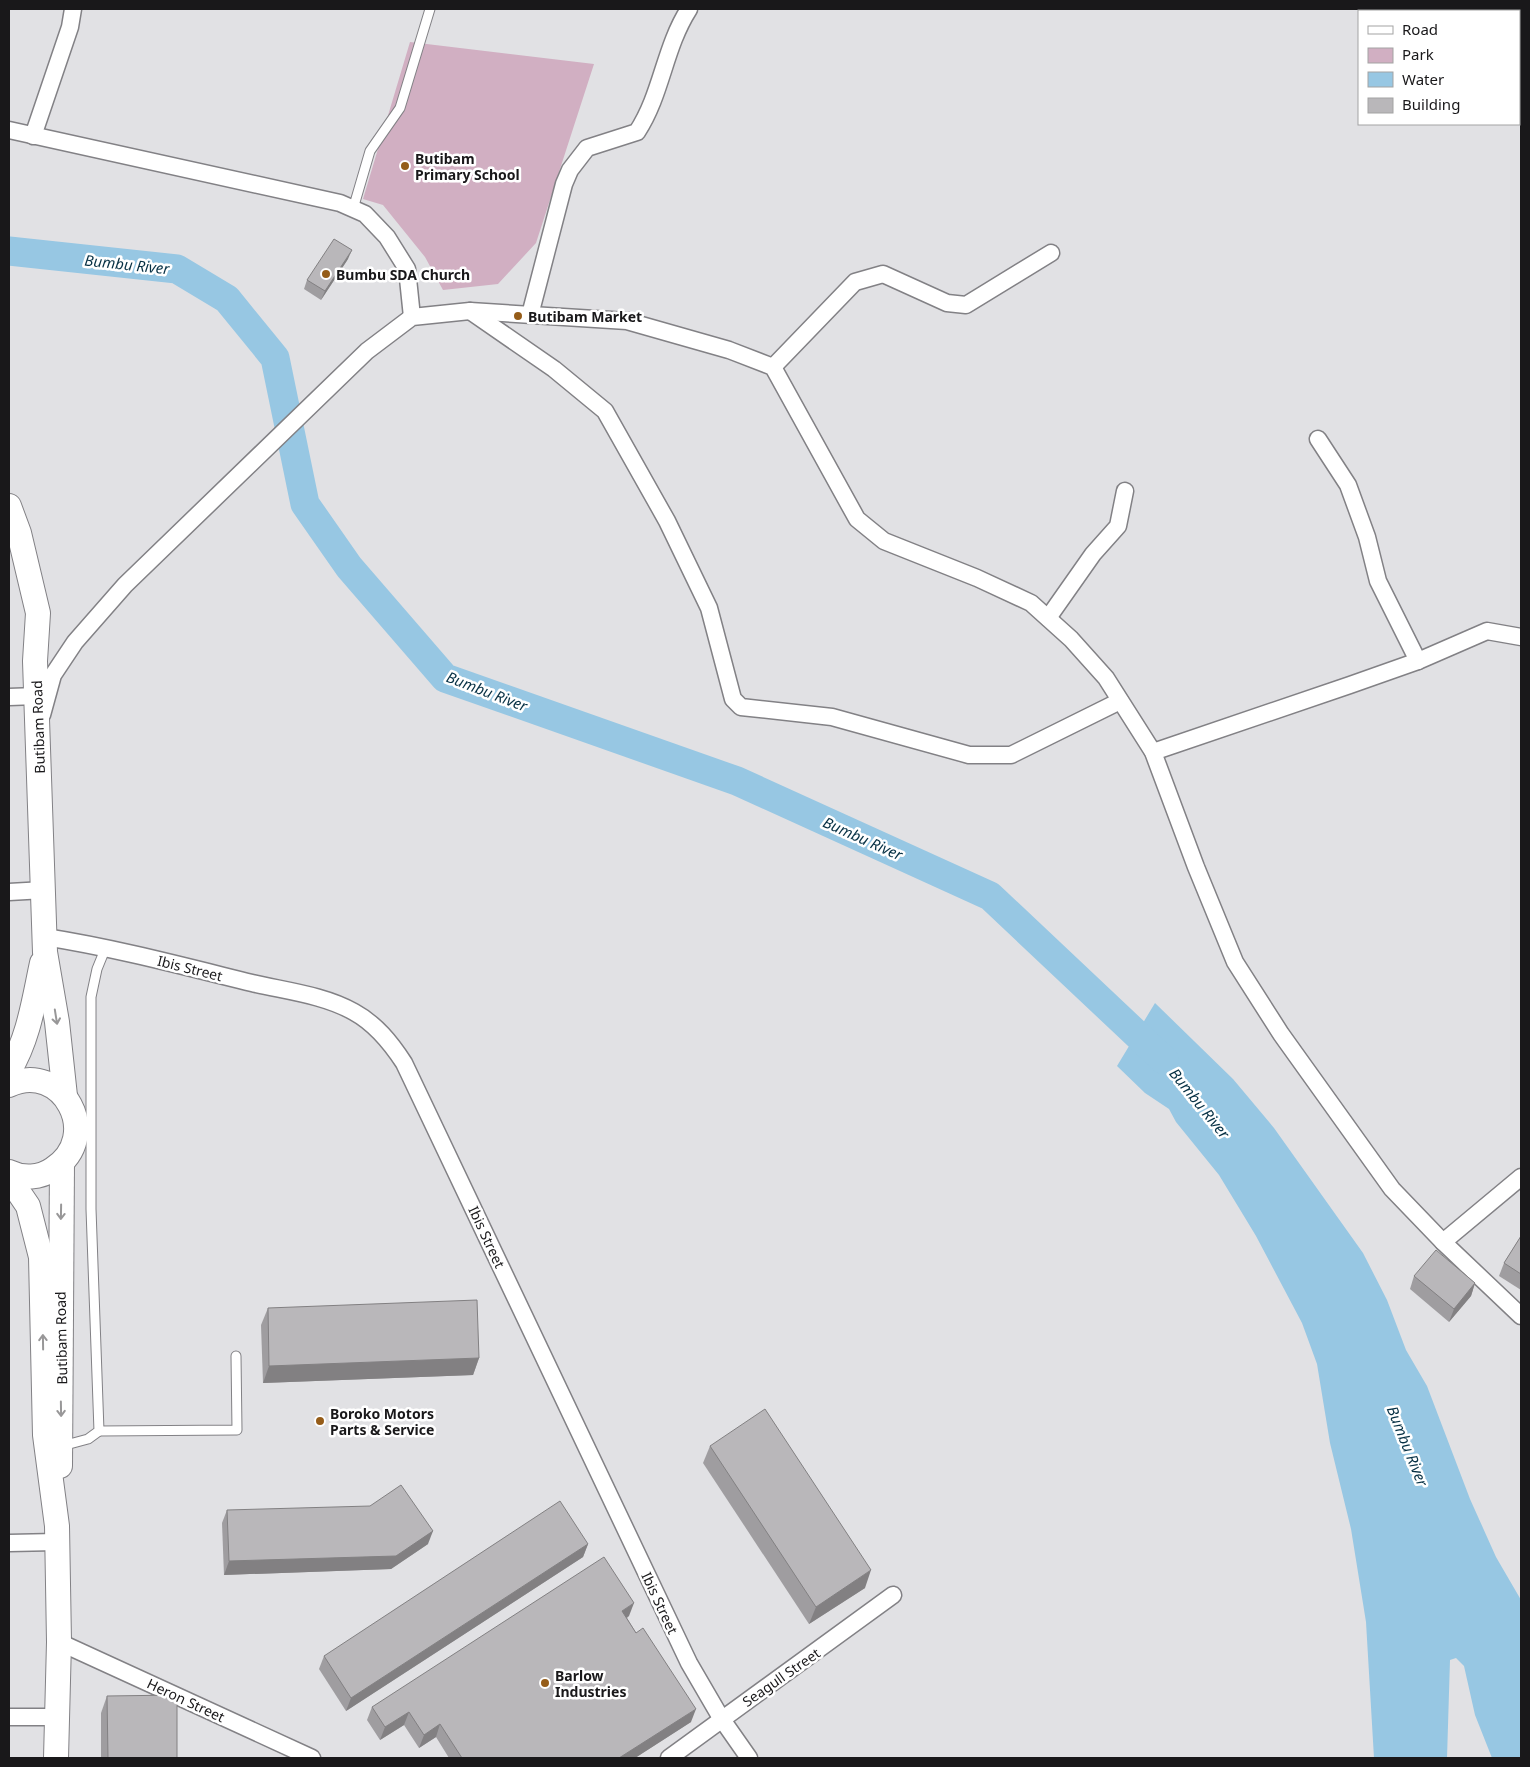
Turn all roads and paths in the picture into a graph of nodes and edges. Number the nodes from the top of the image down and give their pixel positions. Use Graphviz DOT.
graph roads {
  1 [pos="73,9"];
  2 [pos="430,9"];
  3 [pos="689,9"];
  4 [pos="9,130"];
  5 [pos="34,136"];
  6 [pos="354,209"];
  7 [pos="1051,252"];
  8 [pos="470,311"];
  9 [pos="530,315"];
  10 [pos="412,317"];
  11 [pos="773,368"];
  12 [pos="1318,439"];
  13 [pos="1125,491"];
  14 [pos="9,506"];
  15 [pos="1048,618"];
  16 [pos="1521,637"];
  17 [pos="1418,661"];
  18 [pos="37,696"];
  19 [pos="9,697"];
  20 [pos="1120,702"];
  21 [pos="38,732"];
  22 [pos="1153,752"];
  23 [pos="44,890"];
  24 [pos="9,892"];
  25 [pos="45,944"];
  26 [pos="106,947"];
  27 [pos="9,1071"];
  28 [pos="9,1085"];
  29 [pos="65,1096"];
  30 [pos="62,1163"];
  31 [pos="9,1172"];
  32 [pos="1521,1177"];
  33 [pos="9,1178"];
  34 [pos="1443,1242"];
  35 [pos="1521,1316"];
  36 [pos="236,1356"];
  37 [pos="99,1431"];
  38 [pos="62,1446"];
  39 [pos="56,1512"];
  40 [pos="56,1542"];
  41 [pos="9,1543"];
  42 [pos="893,1595"];
  43 [pos="59,1642"];
  44 [pos="9,1717"];
  45 [pos="57,1717"];
  46 [pos="722,1718"];
  47 [pos="56,1758"];
  48 [pos="312,1758"];
  49 [pos="669,1758"];
  50 [pos="749,1758"];
  1 -- 5 [label="street"];
  2 -- 6 [label="lane"];
  3 -- 9 [label="street"];
  4 -- 5 [label="street"];
  5 -- 6 [label="street"];
  6 -- 10 [label="street"];
  7 -- 11 [label="street"];
  8 -- 9 [label="street"];
  8 -- 10 [label="street"];
  8 -- 20 [label="street"];
  9 -- 11 [label="street"];
  10 -- 21 [label="street"];
  11 -- 15 [label="street"];
  12 -- 17 [label="street"];
  13 -- 15 [label="street"];
  14 -- 18 [label="main road, Butibam Road"];
  15 -- 20 [label="street"];
  16 -- 17 [label="street"];
  17 -- 22 [label="street"];
  18 -- 19 [label="street"];
  18 -- 21 [label="main road, Butibam Road"];
  20 -- 22 [label="street"];
  21 -- 23 [label="main road, Butibam Road"];
  22 -- 34 [label="street"];
  23 -- 24 [label="street"];
  23 -- 25 [label="main road, Butibam Road"];
  25 -- 26 [label="street, Ibis Street"];
  25 -- 27 [label="main road, Butibam Road"];
  25 -- 29 [label="main road, Butibam Road, one-way"];
  26 -- 37 [label="lane"];
  26 -- 46 [label="street, Ibis Street"];
  28 -- 29 [label="main road"];
  29 -- 30 [label="main road"];
  30 -- 31 [label="main road"];
  30 -- 38 [label="main road, Butibam Road, one-way"];
  32 -- 34 [label="street"];
  39 -- 33 [label="main road, Butibam Road, one-way"];
  34 -- 35 [label="street"];
  36 -- 37 [label="lane"];
  37 -- 38 [label="lane"];
  38 -- 39 [label="main road, Butibam Road"];
  39 -- 40 [label="main road, Butibam Road"];
  40 -- 41 [label="street"];
  40 -- 43 [label="main road, Butibam Road"];
  42 -- 46 [label="street, Seagull Street"];
  43 -- 45 [label="main road, Butibam Road"];
  43 -- 48 [label="street, Heron Street"];
  44 -- 45 [label="street"];
  45 -- 47 [label="main road, Butibam Road"];
  46 -- 49 [label="street, Seagull Street"];
  46 -- 50 [label="street, Ibis Street"];
}
